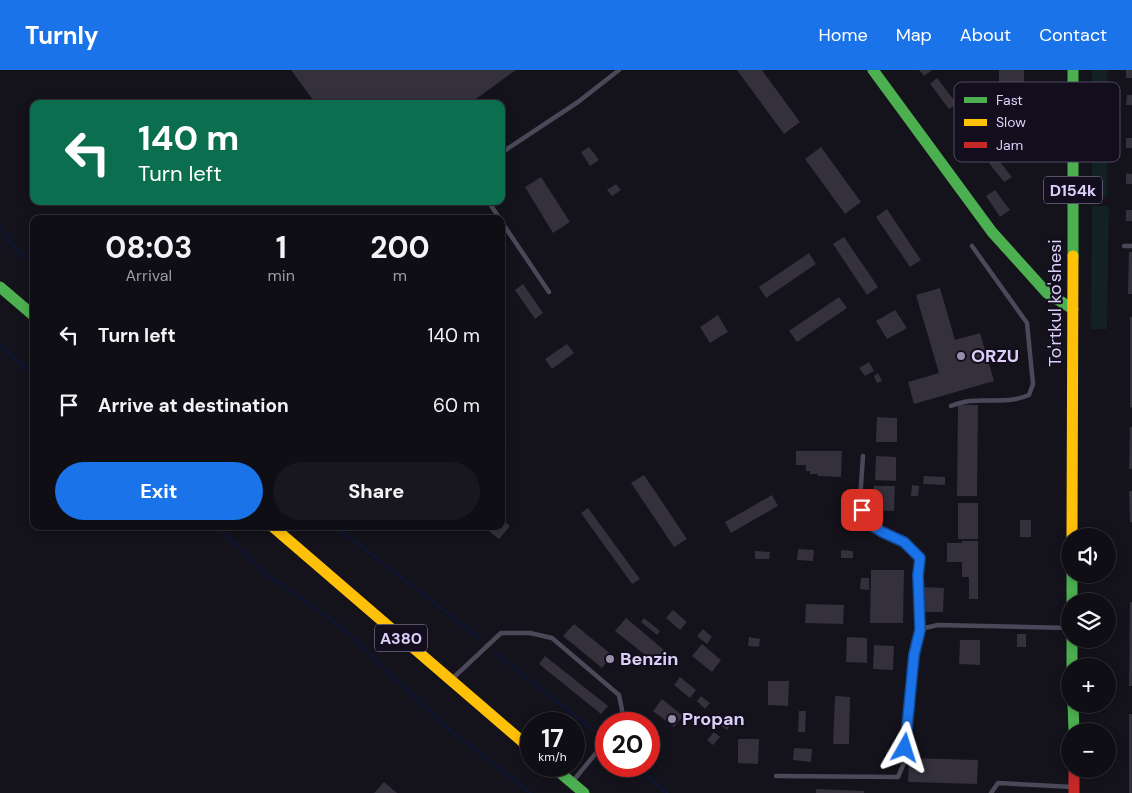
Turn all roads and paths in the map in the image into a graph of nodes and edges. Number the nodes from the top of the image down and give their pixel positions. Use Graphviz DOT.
graph roads {
  1 [pos="619,70"];
  2 [pos="873,70"];
  3 [pos="505,150"];
  4 [pos="1073,162"];
  5 [pos="505,227"];
  6 [pos="972,246"];
  7 [pos="1124,246"];
  8 [pos="1132,246"];
  9 [pos="0,287"];
  10 [pos="549,292"];
  11 [pos="1073,309"];
  12 [pos="30,313"];
  13 [pos="951,406"];
  14 [pos="863,456"];
  15 [pos="1072,528"];
  16 [pos="277,530"];
  17 [pos="1061,628"];
  18 [pos="920,630"];
  19 [pos="450,681"];
  20 [pos="622,712"];
  21 [pos="520,740"];
  22 [pos="595,754"];
  23 [pos="776,776"];
  24 [pos="566,777"];
  25 [pos="572,782"];
  26 [pos="1074,790"];
  27 [pos="584,793"];
  28 [pos="991,793"];
  1 -- 3 [label="lane"];
  2 -- 11 [label="main road"];
  4 -- 11 [label="main road, To'rtkul ko'shesi / D154k"];
  5 -- 10 [label="lane"];
  6 -- 13 [label="lane"];
  7 -- 8 [label="lane"];
  9 -- 12 [label="main road"];
  11 -- 15 [label="main road, To'rtkul ko'shesi / D154k"];
  14 -- 18 [label="lane"];
  16 -- 19 [label="main road, A380"];
  17 -- 18 [label="lane"];
  18 -- 23 [label="lane"];
  19 -- 20 [label="lane"];
  19 -- 21 [label="main road, A380"];
  22 -- 25 [label="lane"];
  24 -- 25 [label="main road"];
  25 -- 27 [label="main road"];
  26 -- 28 [label="lane"];
}
